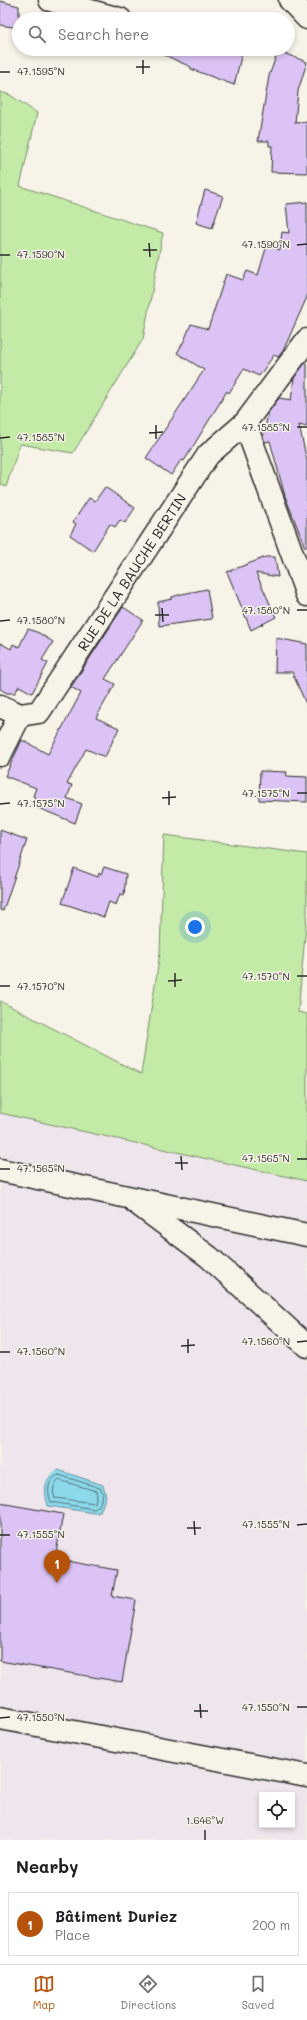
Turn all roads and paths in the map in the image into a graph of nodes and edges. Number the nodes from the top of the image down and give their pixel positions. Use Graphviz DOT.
graph roads {
  1 [pos="50,0"];
  2 [pos="290,0"];
  3 [pos="83,4"];
  4 [pos="103,12"];
  5 [pos="307,18"];
  6 [pos="307,340"];
  7 [pos="245,423"];
  8 [pos="307,595"];
  9 [pos="0,706"];
  10 [pos="20,715"];
  11 [pos="0,755"];
  12 [pos="0,1170"];
  13 [pos="129,1198"];
  14 [pos="307,1235"];
  15 [pos="307,1346"];
  16 [pos="0,1718"];
  17 [pos="307,1776"];
  1 -- 3 [label="street"];
  2 -- 5 [label="street"];
  3 -- 4 [label="street"];
  6 -- 7 [label="street, RUE DE LA BAUCHE BERTIN"];
  7 -- 8 [label="street"];
  7 -- 10 [label="street, RUE DE LA BAUCHE BERTIN"];
  9 -- 10 [label="street"];
  10 -- 11 [label="street"];
  12 -- 13 [label="street"];
  13 -- 14 [label="street"];
  13 -- 15 [label="street"];
  16 -- 17 [label="street"];
}
